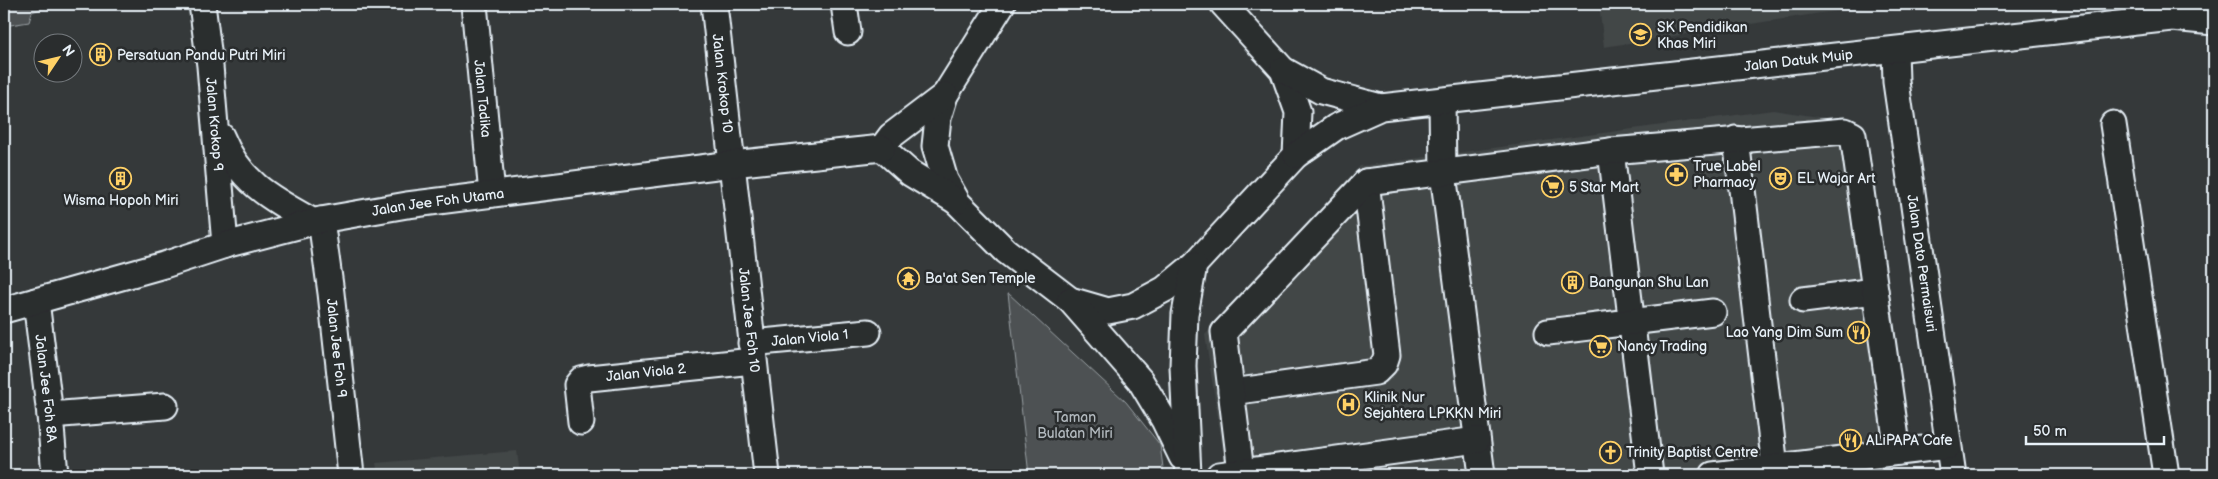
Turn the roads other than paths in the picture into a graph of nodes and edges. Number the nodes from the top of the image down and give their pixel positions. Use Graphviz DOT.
graph roads {
  1 [pos="202,4"];
  2 [pos="474,4"];
  3 [pos="714,4"];
  4 [pos="844,4"];
  5 [pos="1002,4"];
  6 [pos="1223,4"];
  7 [pos="2173,11"];
  8 [pos="2214,22"];
  9 [pos="848,32"];
  10 [pos="1895,50"];
  11 [pos="1283,70"];
  12 [pos="945,95"];
  13 [pos="1442,102"];
  14 [pos="1381,108"];
  15 [pos="215,122"];
  16 [pos="2113,124"];
  17 [pos="1736,139"];
  18 [pos="882,148"];
  19 [pos="1611,152"];
  20 [pos="1296,155"];
  21 [pos="732,164"];
  22 [pos="1443,173"];
  23 [pos="1366,182"];
  24 [pos="492,194"];
  25 [pos="958,203"];
  26 [pos="317,221"];
  27 [pos="225,245"];
  28 [pos="1194,265"];
  29 [pos="1875,291"];
  30 [pos="1070,300"];
  31 [pos="1803,300"];
  32 [pos="36,301"];
  33 [pos="4,310"];
  34 [pos="1713,312"];
  35 [pos="1632,321"];
  36 [pos="868,332"];
  37 [pos="1548,332"];
  38 [pos="752,352"];
  39 [pos="1231,392"];
  40 [pos="165,406"];
  41 [pos="50,415"];
  42 [pos="581,422"];
  43 [pos="1477,440"];
  44 [pos="1948,446"];
  45 [pos="1898,452"];
  46 [pos="1775,468"];
  47 [pos="1187,471"];
  48 [pos="1230,473"];
  49 [pos="55,475"];
  50 [pos="351,475"];
  51 [pos="767,475"];
  52 [pos="1482,475"];
  53 [pos="1650,475"];
  54 [pos="1713,475"];
  55 [pos="1953,475"];
  56 [pos="2166,475"];
  1 -- 15 [label="street, Jalan Krokop 9"];
  2 -- 24 [label="street, Jalan Tadika"];
  3 -- 21 [label="street, Jalan Krokop 10"];
  4 -- 9 [label="street"];
  5 -- 12 [label="street"];
  6 -- 11 [label="street"];
  7 -- 8 [label="street, Jalan Datuk Muip"];
  7 -- 10 [label="street, Jalan Datuk Muip"];
  10 -- 13 [label="street, Jalan Datuk Muip"];
  10 -- 44 [label="street, Jalan Dato Permaisuri"];
  11 -- 14 [label="street"];
  11 -- 20 [label="street"];
  12 -- 18 [label="street"];
  12 -- 25 [label="street"];
  13 -- 14 [label="street, Jalan Datuk Muip"];
  13 -- 22 [label="street"];
  14 -- 20 [label="street"];
  15 -- 26 [label="street"];
  15 -- 27 [label="street, Jalan Krokop 9"];
  16 -- 56 [label="street"];
  17 -- 19 [label="street"];
  17 -- 29 [label="street"];
  17 -- 46 [label="street"];
  18 -- 21 [label="street, Jalan Jee Foh Utama"];
  18 -- 25 [label="street"];
  19 -- 22 [label="street"];
  19 -- 35 [label="street"];
  20 -- 28 [label="street"];
  21 -- 24 [label="street, Jalan Jee Foh Utama"];
  21 -- 38 [label="street, Jalan Jee Foh 10"];
  22 -- 23 [label="street"];
  22 -- 43 [label="street"];
  23 -- 39 [label="street"];
  23 -- 39 [label="street"];
  24 -- 26 [label="street, Jalan Jee Foh Utama"];
  25 -- 30 [label="street"];
  26 -- 27 [label="street, Jalan Jee Foh Utama"];
  26 -- 50 [label="street, Jalan Jee Foh 9"];
  27 -- 32 [label="street, Jalan Jee Foh Utama"];
  28 -- 30 [label="street"];
  28 -- 47 [label="street"];
  29 -- 31 [label="street"];
  29 -- 45 [label="street"];
  30 -- 47 [label="street"];
  32 -- 33 [label="street, Jalan Jee Foh Utama"];
  32 -- 41 [label="street, Jalan Jee Foh 8A"];
  34 -- 35 [label="street"];
  35 -- 37 [label="street"];
  35 -- 53 [label="street"];
  36 -- 38 [label="street, Jalan Viola 1"];
  38 -- 42 [label="street, Jalan Viola 2"];
  38 -- 51 [label="street, Jalan Jee Foh 10"];
  39 -- 48 [label="street"];
  40 -- 41 [label="street"];
  41 -- 49 [label="street, Jalan Jee Foh 8A"];
  43 -- 48 [label="street"];
  43 -- 52 [label="street"];
  44 -- 45 [label="street"];
  44 -- 55 [label="street, Jalan Dato Permaisuri"];
  45 -- 46 [label="street"];
  46 -- 54 [label="street"];
}
